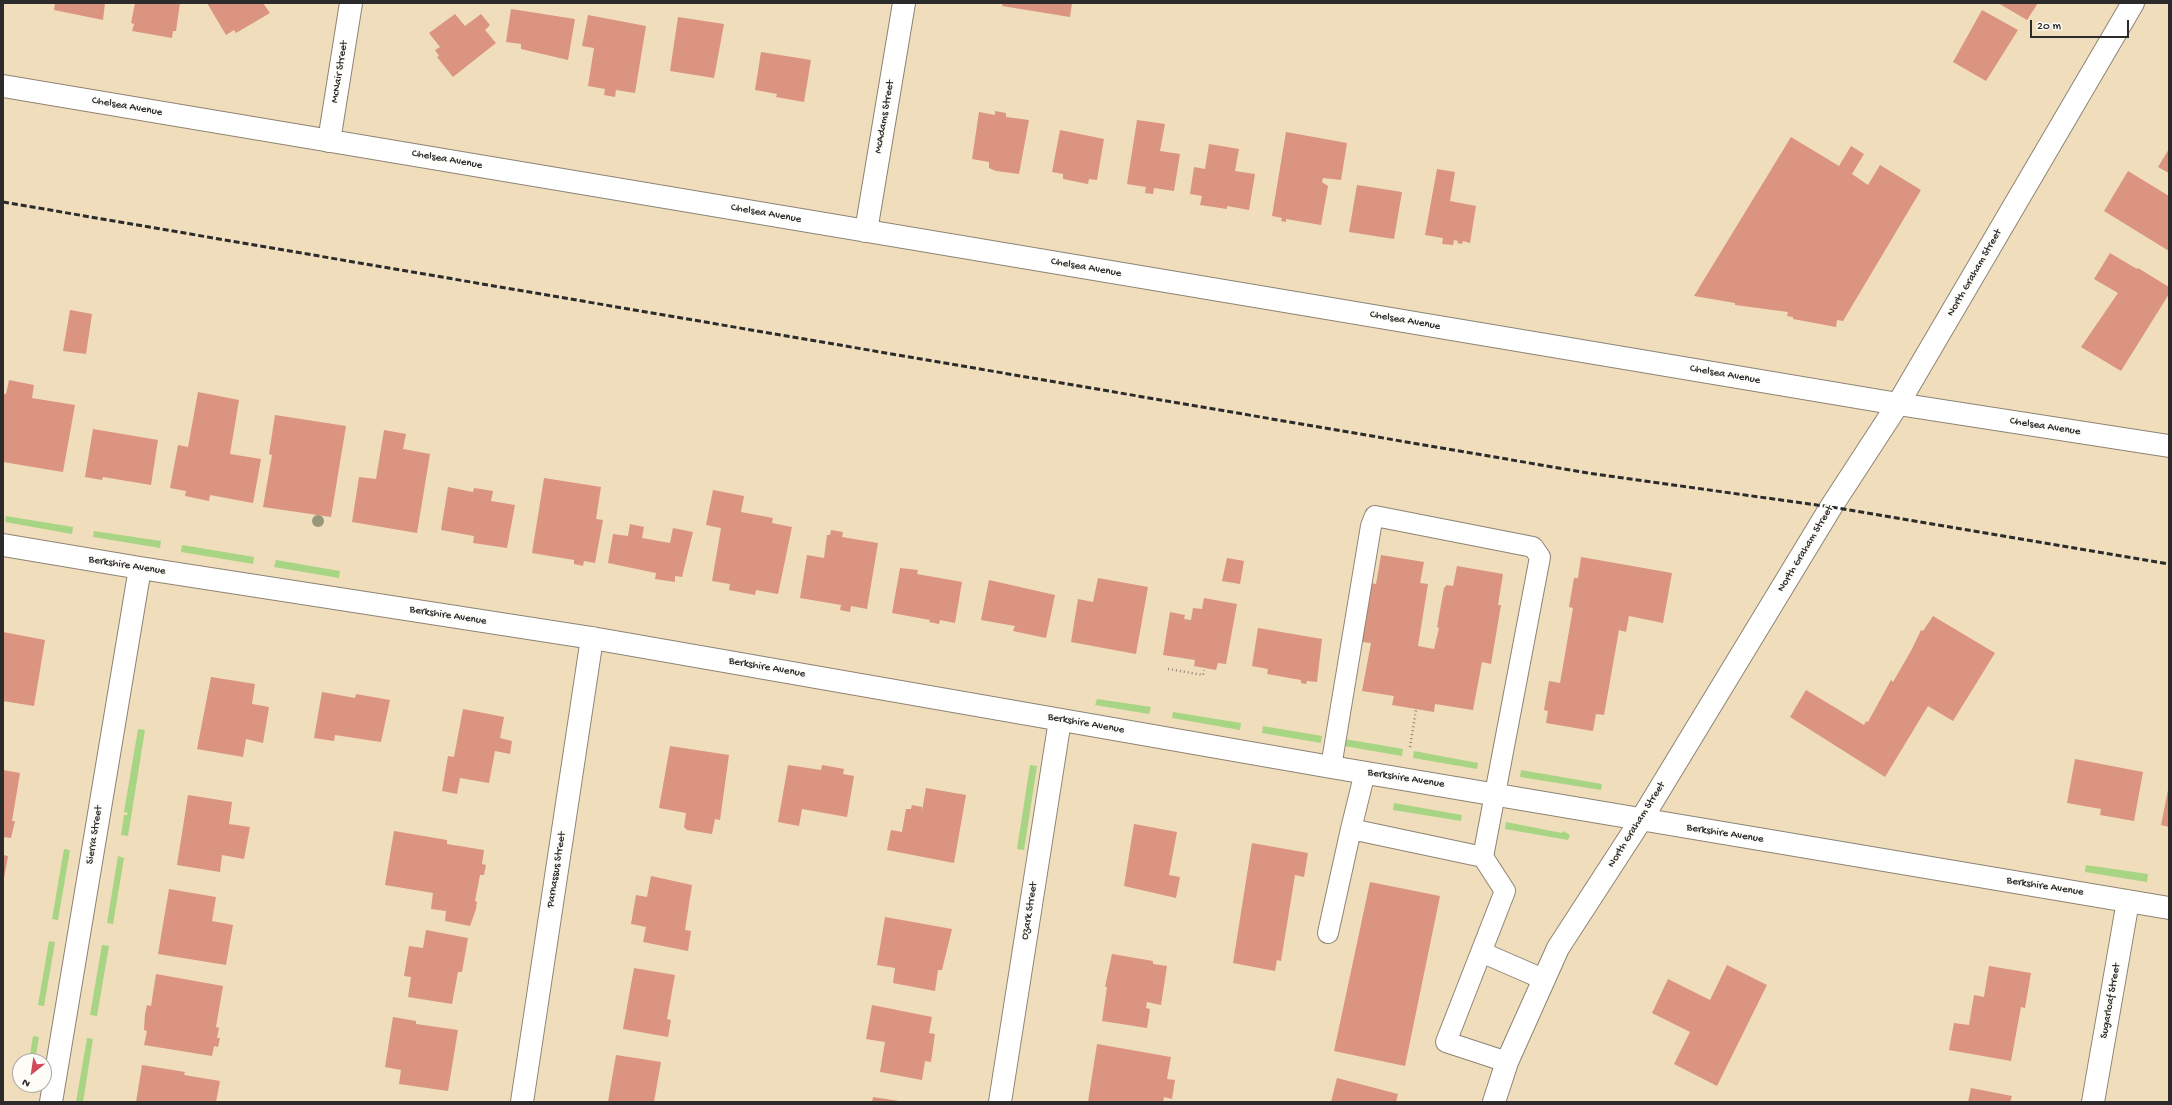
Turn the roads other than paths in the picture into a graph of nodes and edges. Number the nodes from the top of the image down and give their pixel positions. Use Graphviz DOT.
graph roads {
  1 [pos="351,3"];
  2 [pos="904,3"];
  3 [pos="2133,3"];
  4 [pos="3,86"];
  5 [pos="329,141"];
  6 [pos="866,231"];
  7 [pos="1898,404"];
  8 [pos="2169,446"];
  9 [pos="3,545"];
  10 [pos="140,568"];
  11 [pos="592,638"];
  12 [pos="1060,720"];
  13 [pos="1331,767"];
  14 [pos="1365,772"];
  15 [pos="1497,794"];
  16 [pos="1641,820"];
  17 [pos="1351,830"];
  18 [pos="1483,857"];
  19 [pos="2128,901"];
  20 [pos="2169,908"];
  21 [pos="1328,933"];
  22 [pos="1481,952"];
  23 [pos="1543,979"];
  24 [pos="1507,1062"];
  25 [pos="51,1102"];
  26 [pos="522,1102"];
  27 [pos="1000,1102"];
  28 [pos="1494,1102"];
  29 [pos="2093,1102"];
  1 -- 5 [label="street, McNair Street"];
  2 -- 6 [label="street, McAdams Street"];
  3 -- 7 [label="street, North Graham Street"];
  4 -- 5 [label="street, Chelsea Avenue"];
  5 -- 6 [label="street, Chelsea Avenue"];
  6 -- 7 [label="street, Chelsea Avenue"];
  7 -- 8 [label="street, Chelsea Avenue"];
  7 -- 16 [label="street, North Graham Street"];
  9 -- 10 [label="street, Berkshire Avenue"];
  10 -- 11 [label="street, Berkshire Avenue"];
  10 -- 25 [label="street, Sierra Street"];
  11 -- 12 [label="street, Berkshire Avenue"];
  11 -- 26 [label="street, Parnassus Street"];
  12 -- 13 [label="street, Berkshire Avenue"];
  12 -- 27 [label="street, Ozark Street"];
  13 -- 14 [label="street, Berkshire Avenue"];
  13 -- 15 [label="lane"];
  14 -- 15 [label="street, Berkshire Avenue"];
  14 -- 17 [label="lane"];
  15 -- 16 [label="street, Berkshire Avenue"];
  15 -- 18 [label="lane"];
  16 -- 19 [label="street, Berkshire Avenue"];
  16 -- 23 [label="street, North Graham Street"];
  17 -- 18 [label="lane"];
  17 -- 21 [label="lane"];
  18 -- 22 [label="lane"];
  19 -- 20 [label="street, Berkshire Avenue"];
  19 -- 29 [label="street, Sugarloaf Street"];
  22 -- 23 [label="lane"];
  22 -- 24 [label="lane"];
  23 -- 24 [label="street, North Graham Street"];
  24 -- 28 [label="street, North Graham Street"];
}
